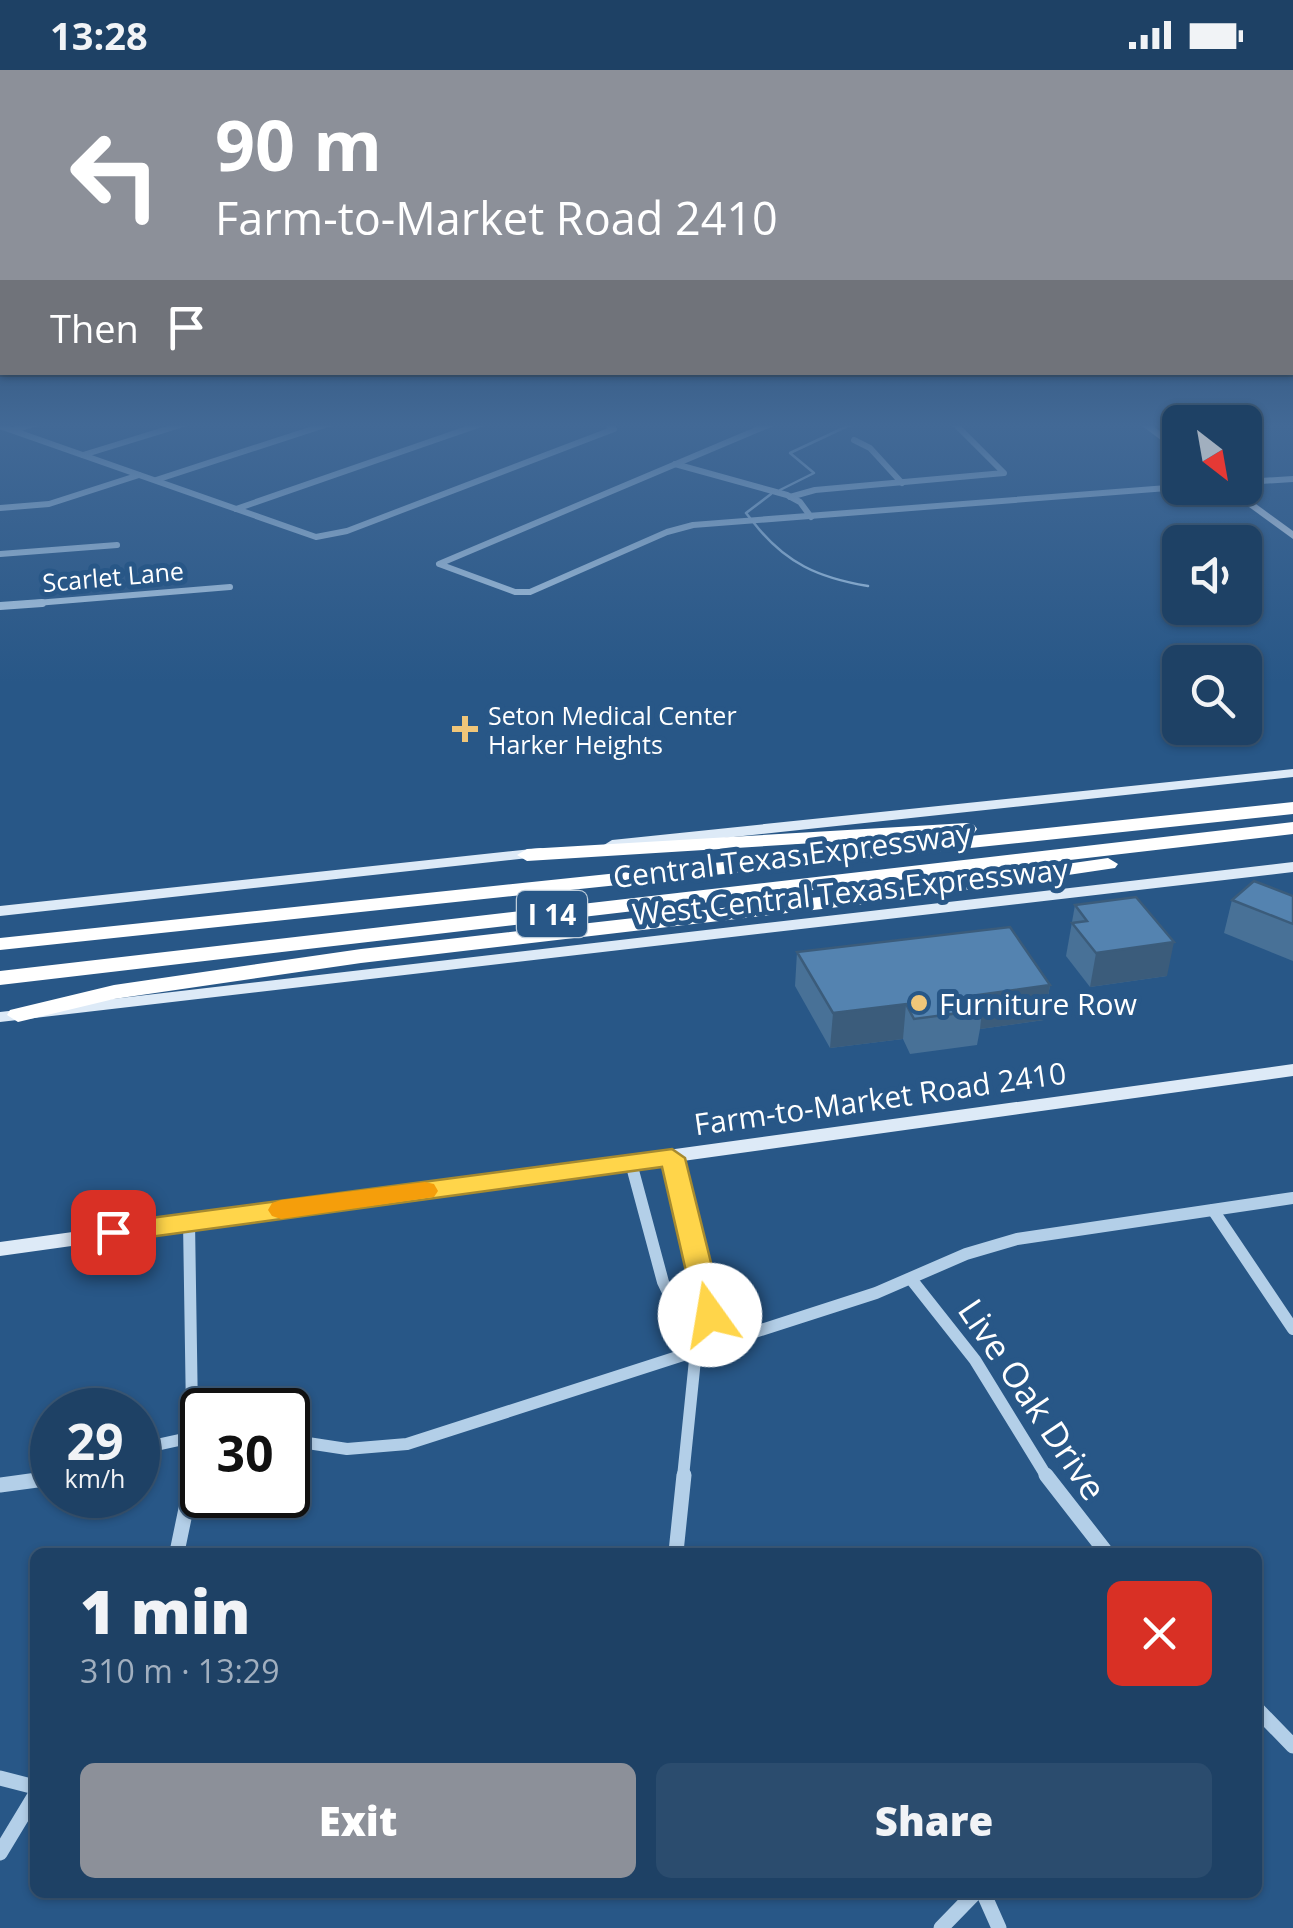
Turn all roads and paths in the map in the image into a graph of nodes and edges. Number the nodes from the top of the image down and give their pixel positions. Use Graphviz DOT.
graph roads {
  1 [pos="237,510"];
  2 [pos="400,510"];
  3 [pos="567,510"];
  4 [pos="804,510"];
  5 [pos="901,510"];
  6 [pos="1257,510"];
  7 [pos="811,517"];
  8 [pos="1293,536"];
  9 [pos="118,544"];
  10 [pos="0,554"];
  11 [pos="230,587"];
  12 [pos="0,606"];
  13 [pos="1293,774"];
  14 [pos="1293,808"];
  15 [pos="1165,821"];
  16 [pos="1293,832"];
  17 [pos="526,855"];
  18 [pos="1293,868"];
  19 [pos="0,910"];
  20 [pos="0,944"];
  21 [pos="0,978"];
  22 [pos="9,1016"];
  23 [pos="1293,1070"];
  24 [pos="672,1158"];
  25 [pos="632,1163"];
  26 [pos="1293,1198"];
  27 [pos="1214,1210"];
  28 [pos="189,1222"];
  29 [pos="0,1249"];
  30 [pos="911,1278"];
  31 [pos="1293,1329"];
  32 [pos="696,1350"];
  33 [pos="196,1388"];
  34 [pos="310,1443"];
  35 [pos="30,1481"];
  36 [pos="0,1485"];
  37 [pos="185,1518"];
  38 [pos="178,1548"];
  39 [pos="676,1548"];
  40 [pos="1103,1548"];
  41 [pos="1262,1714"];
  42 [pos="1293,1746"];
  43 [pos="0,1778"];
  44 [pos="30,1786"];
  45 [pos="30,1803"];
  46 [pos="0,1853"];
  47 [pos="973,1898"];
  48 [pos="982,1898"];
  49 [pos="941,1928"];
  50 [pos="999,1928"];
  1 -- 2 [label="street"];
  3 -- 7 [label="street"];
  4 -- 7 [label="street"];
  5 -- 7 [label="street"];
  6 -- 8 [label="main road"];
  9 -- 10 [label="street"];
  11 -- 12 [label="street, Scarlet Lane"];
  13 -- 17 [label="main road"];
  14 -- 15 [label="highway, Central Texas Expressway / I 14"];
  15 -- 17 [label="highway"];
  15 -- 20 [label="highway, Central Texas Expressway / I 14"];
  16 -- 21 [label="highway, Central Texas Expressway / I 14"];
  16 -- 22 [label="highway"];
  17 -- 19 [label="main road"];
  18 -- 22 [label="main road, West Central Texas Expressway"];
  23 -- 24 [label="main road, Farm-to-Market Road 2410"];
  24 -- 25 [label="main road, Farm-to-Market Road 2410"];
  24 -- 32 [label="street"];
  25 -- 28 [label="main road, Farm-to-Market Road 2410"];
  25 -- 32 [label="street"];
  26 -- 27 [label="street"];
  27 -- 30 [label="street"];
  27 -- 31 [label="street"];
  28 -- 29 [label="main road, Farm-to-Market Road 2410"];
  28 -- 33 [label="street"];
  30 -- 32 [label="street"];
  30 -- 40 [label="street, Live Oak Drive"];
  32 -- 34 [label="street"];
  32 -- 39 [label="street"];
  35 -- 36 [label="street"];
  37 -- 38 [label="street"];
  41 -- 42 [label="street"];
  43 -- 44 [label="street"];
  45 -- 46 [label="street"];
  47 -- 49 [label="street"];
  48 -- 50 [label="street"];
}
